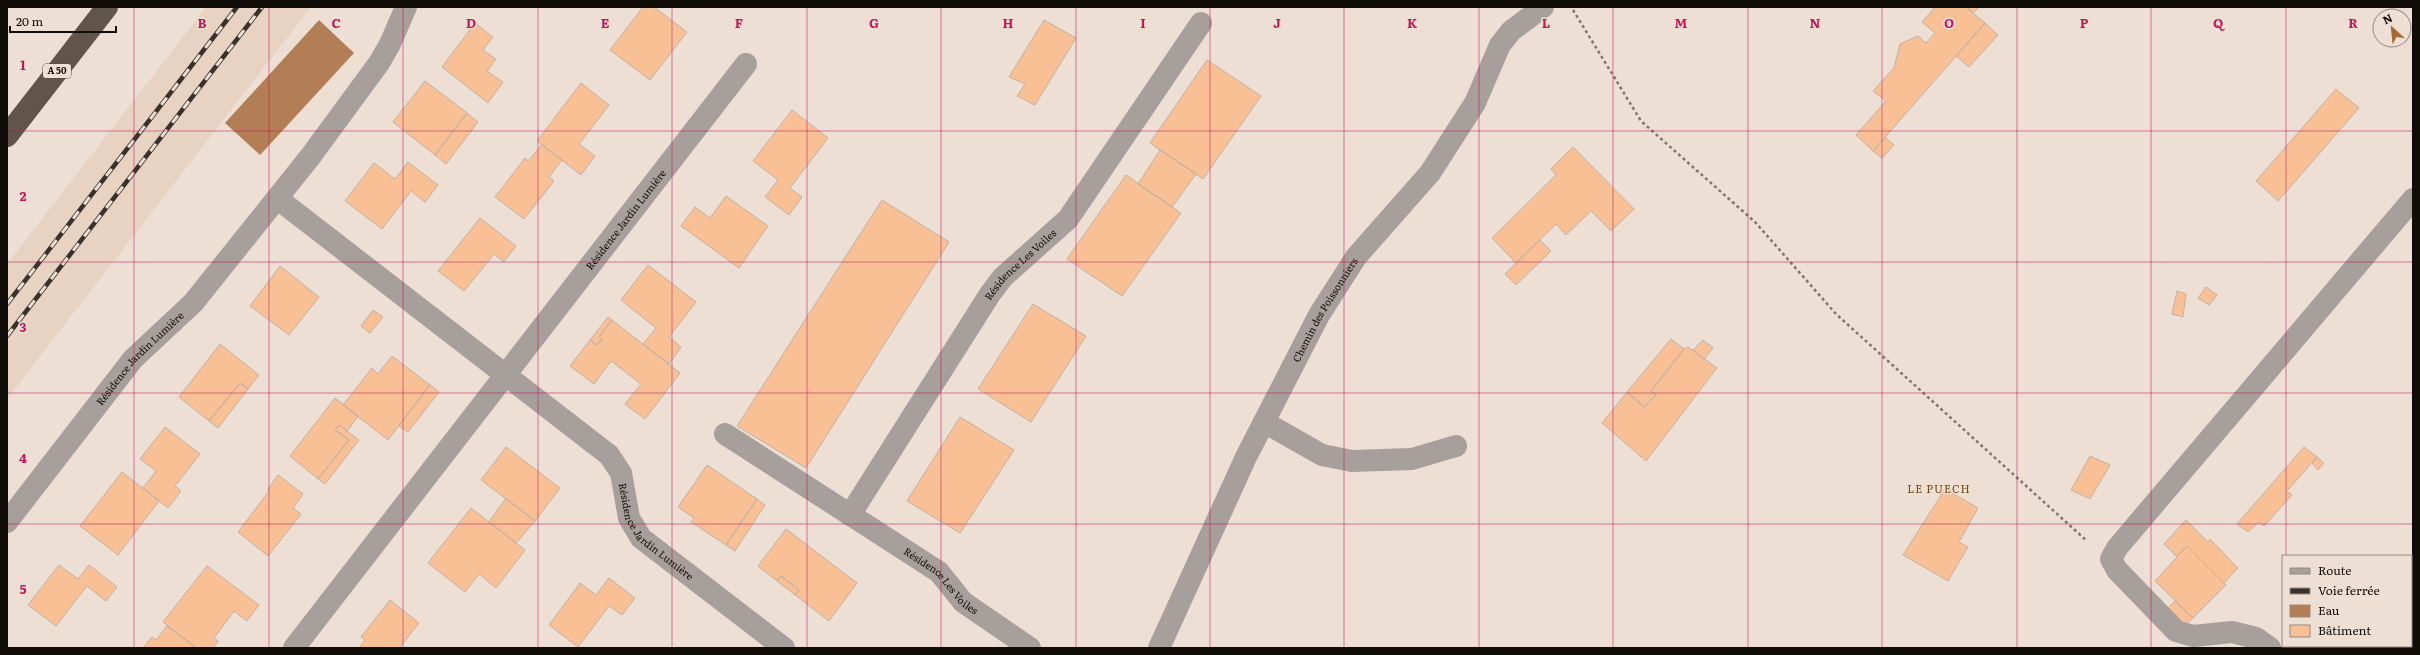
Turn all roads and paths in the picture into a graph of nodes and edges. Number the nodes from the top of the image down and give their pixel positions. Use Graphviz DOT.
graph roads {
  1 [pos="107,7"];
  2 [pos="406,7"];
  3 [pos="1543,7"];
  4 [pos="1571,7"];
  5 [pos="1201,23"];
  6 [pos="746,64"];
  7 [pos="7,136"];
  8 [pos="278,199"];
  9 [pos="2413,199"];
  10 [pos="505,375"];
  11 [pos="1264,422"];
  12 [pos="725,434"];
  13 [pos="1456,446"];
  14 [pos="850,515"];
  15 [pos="7,522"];
  16 [pos="2111,559"];
  17 [pos="294,648"];
  18 [pos="784,648"];
  19 [pos="1030,648"];
  20 [pos="1159,648"];
  21 [pos="2270,648"];
  1 -- 7 [label="highway, A 50"];
  2 -- 8 [label="street, Résidence Jardin Lumière"];
  3 -- 11 [label="street, Chemin des Poissonniers"];
  4 -- 16 [label="path"];
  5 -- 14 [label="street, Résidence Les Voiles"];
  6 -- 10 [label="street, Résidence Jardin Lumière"];
  8 -- 10 [label="street, Résidence Jardin Lumière"];
  8 -- 15 [label="street, Résidence Jardin Lumière"];
  9 -- 16 [label="street"];
  10 -- 17 [label="street, Résidence Jardin Lumière"];
  10 -- 18 [label="street, Résidence Jardin Lumière"];
  11 -- 13 [label="street"];
  11 -- 20 [label="street, Chemin des Poissonniers"];
  12 -- 14 [label="street, Résidence Les Voiles"];
  14 -- 19 [label="street, Résidence Les Voiles"];
  16 -- 21 [label="street"];
}
